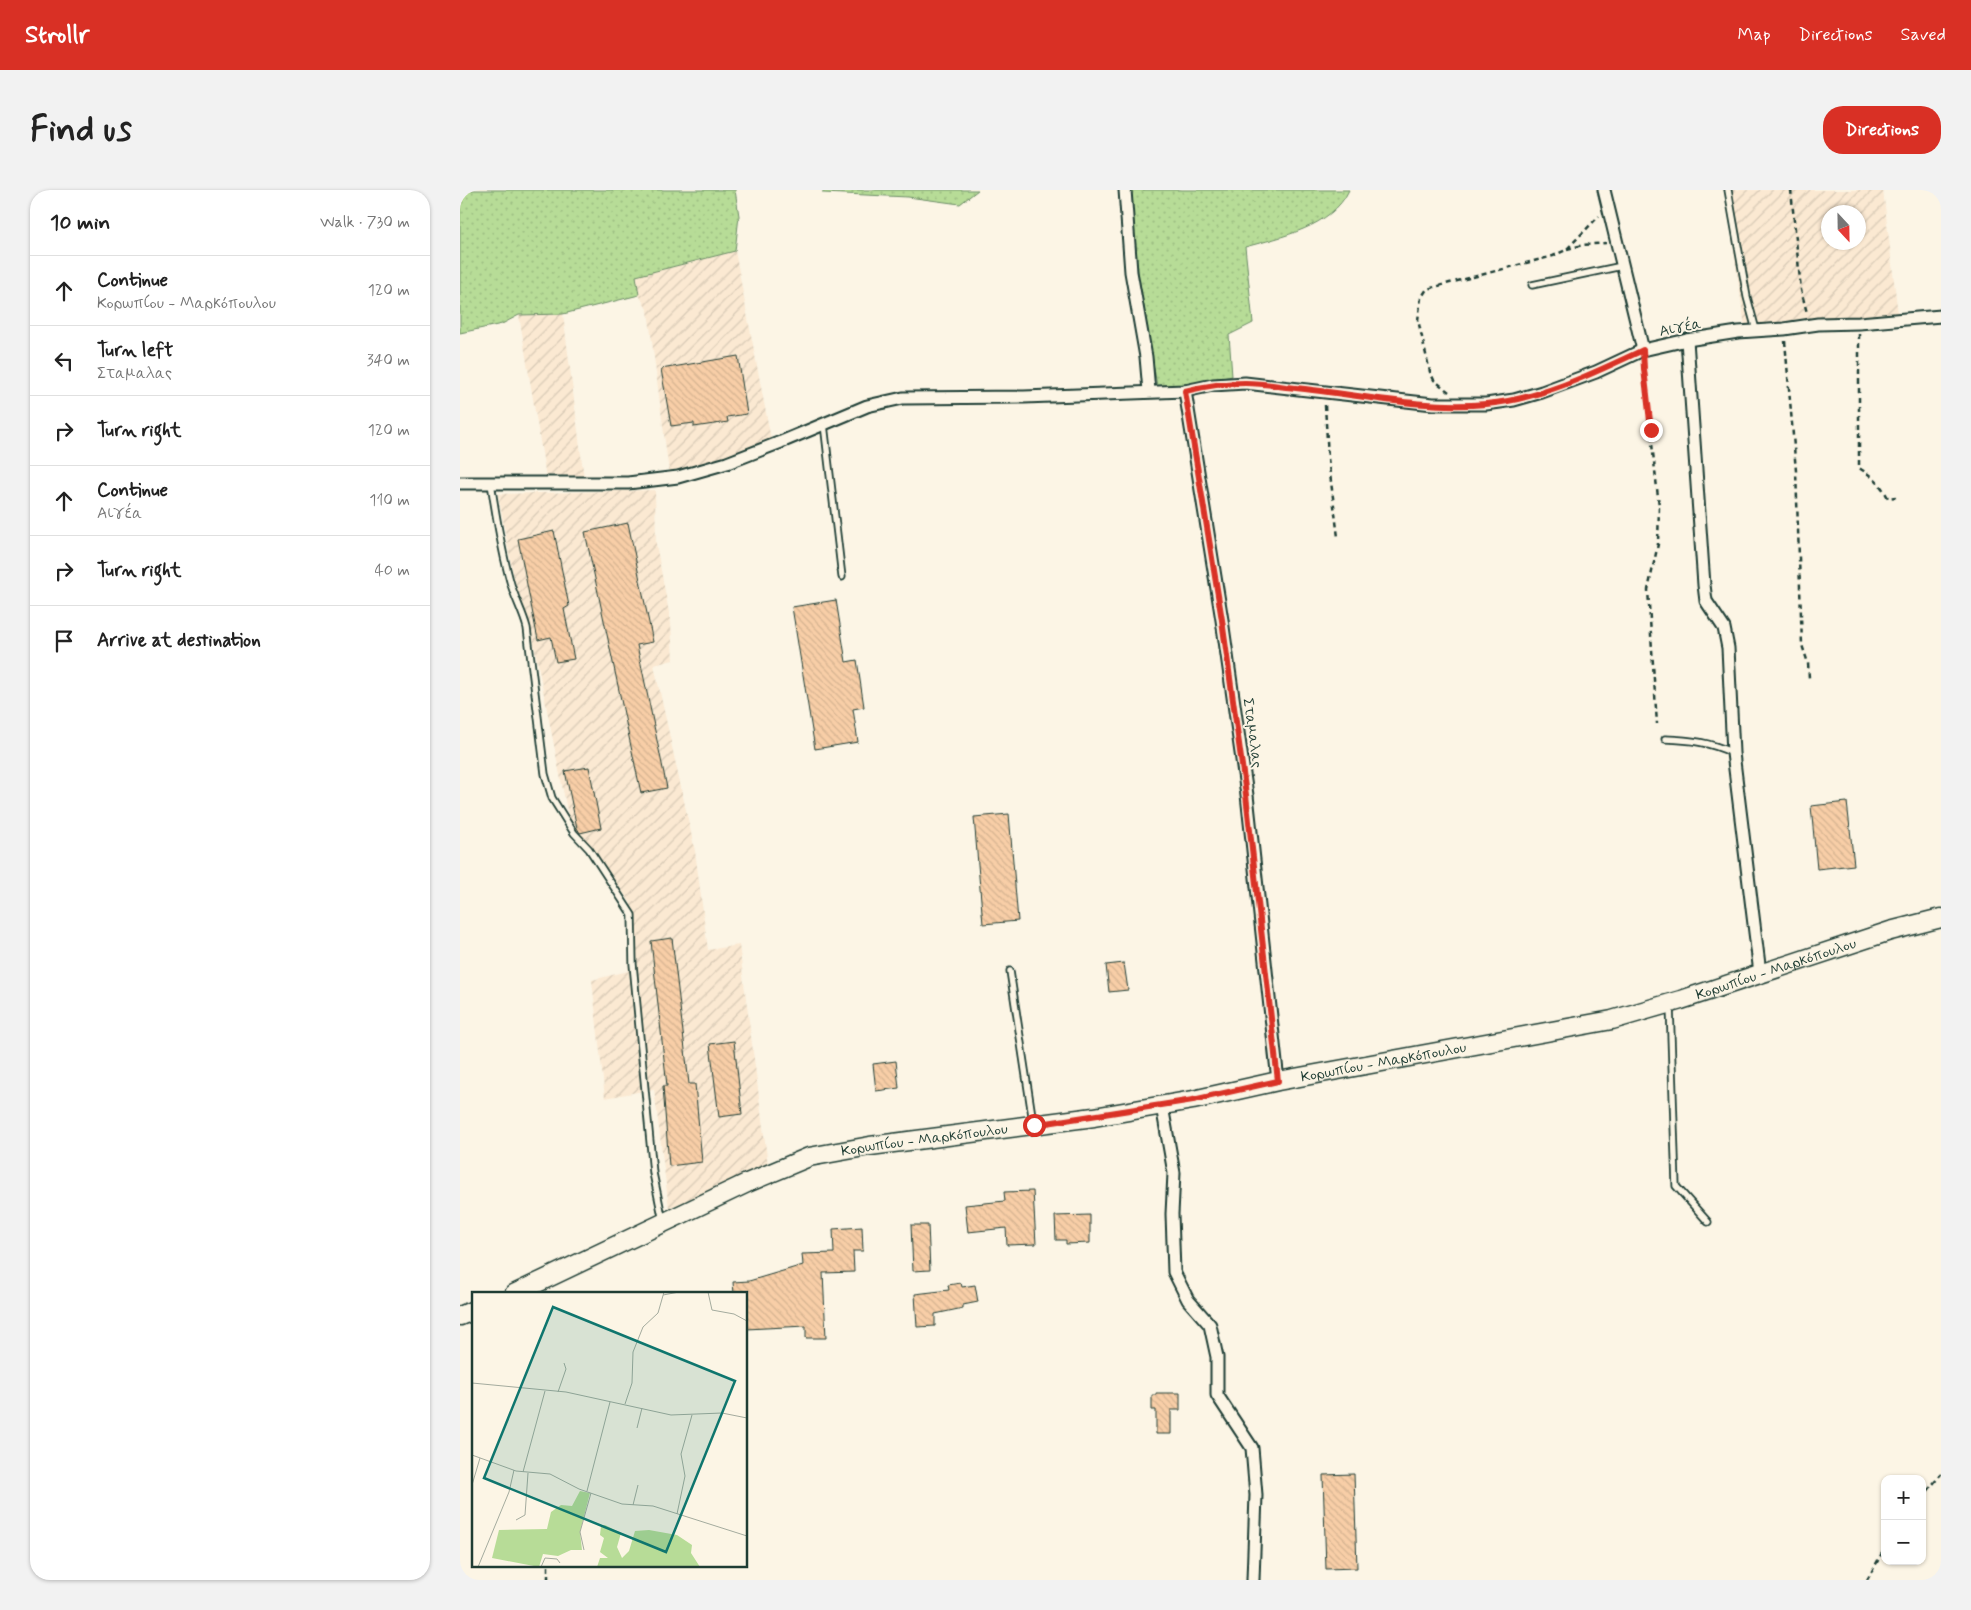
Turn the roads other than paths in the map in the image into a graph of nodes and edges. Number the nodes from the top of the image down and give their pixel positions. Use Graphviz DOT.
graph roads {
  1 [pos="1125,190"];
  2 [pos="1604,190"];
  3 [pos="1728,190"];
  4 [pos="1622,266"];
  5 [pos="1532,285"];
  6 [pos="1941,316"];
  7 [pos="1756,330"];
  8 [pos="1687,340"];
  9 [pos="1643,350"];
  10 [pos="1149,391"];
  11 [pos="1185,391"];
  12 [pos="824,424"];
  13 [pos="460,483"];
  14 [pos="491,483"];
  15 [pos="842,576"];
  16 [pos="1665,739"];
  17 [pos="1733,753"];
  18 [pos="1941,918"];
  19 [pos="1010,971"];
  20 [pos="1760,973"];
  21 [pos="1670,1003"];
  22 [pos="1278,1081"];
  23 [pos="1162,1106"];
  24 [pos="1034,1125"];
  25 [pos="1708,1222"];
  26 [pos="664,1223"];
  27 [pos="518,1292"];
  28 [pos="472,1311"];
  29 [pos="460,1316"];
  30 [pos="1253,1580"];
  1 -- 10 [label="street"];
  2 -- 4 [label="street"];
  3 -- 7 [label="lane"];
  4 -- 5 [label="lane"];
  4 -- 9 [label="street"];
  6 -- 7 [label="street, Αιγέα"];
  7 -- 8 [label="street, Αιγέα"];
  8 -- 9 [label="street, Αιγέα"];
  8 -- 17 [label="street"];
  9 -- 11 [label="street, Αιγέα"];
  10 -- 11 [label="street, Αιγέα"];
  10 -- 12 [label="street, Αιγέα"];
  11 -- 22 [label="street, Σταμαλας"];
  12 -- 14 [label="street, Αιγέα"];
  12 -- 15 [label="lane"];
  13 -- 14 [label="street, Αιγέα"];
  14 -- 26 [label="lane"];
  16 -- 17 [label="lane"];
  17 -- 20 [label="street"];
  18 -- 20 [label="main road, Κορωπίου - Μαρκόπουλου"];
  19 -- 24 [label="lane"];
  20 -- 21 [label="main road, Κορωπίου - Μαρκόπουλου"];
  21 -- 22 [label="main road, Κορωπίου - Μαρκόπουλου"];
  21 -- 25 [label="lane"];
  22 -- 23 [label="main road, Κορωπίου - Μαρκόπουλου"];
  23 -- 24 [label="main road, Κορωπίου - Μαρκόπουλου"];
  23 -- 30 [label="street"];
  24 -- 26 [label="main road, Κορωπίου - Μαρκόπουλου"];
  26 -- 27 [label="main road, Κορωπίου - Μαρκόπουλου"];
  28 -- 29 [label="main road"];
}
